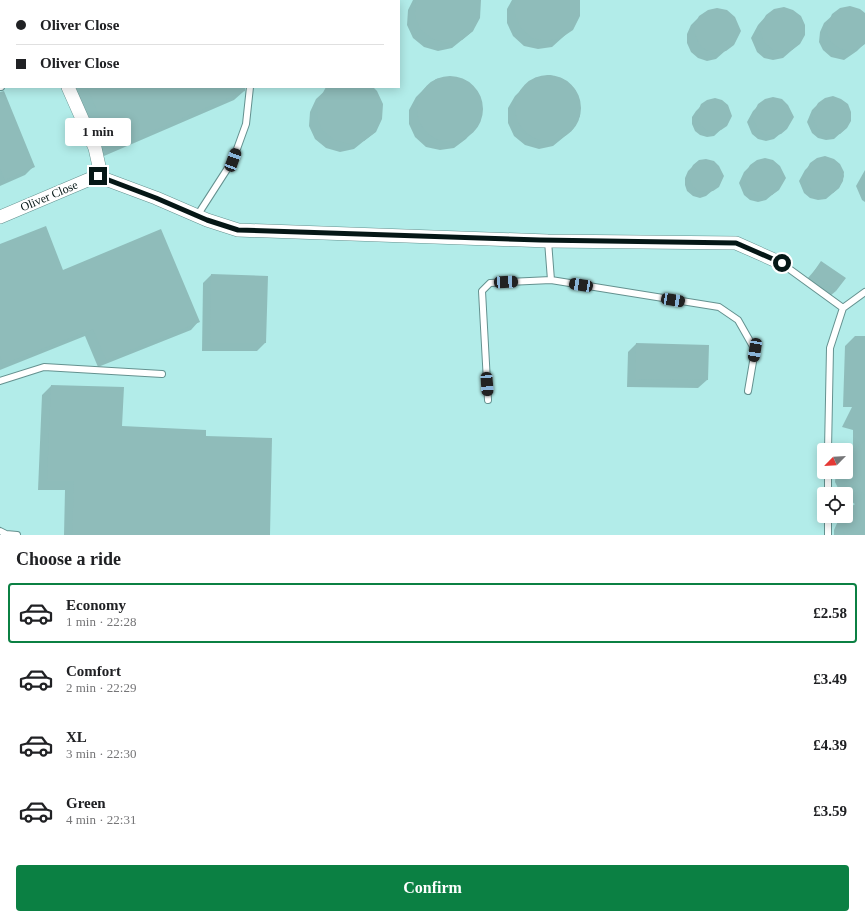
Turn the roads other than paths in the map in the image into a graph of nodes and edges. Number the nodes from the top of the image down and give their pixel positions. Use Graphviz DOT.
graph roads {
  1 [pos="68,88"];
  2 [pos="250,88"];
  3 [pos="98,176"];
  4 [pos="197,216"];
  5 [pos="0,217"];
  6 [pos="548,240"];
  7 [pos="782,263"];
  8 [pos="551,280"];
  9 [pos="865,292"];
  10 [pos="843,308"];
  11 [pos="162,374"];
  12 [pos="0,381"];
  13 [pos="748,391"];
  14 [pos="488,400"];
  15 [pos="828,443"];
  16 [pos="828,523"];
  17 [pos="0,531"];
  18 [pos="17,535"];
  19 [pos="828,535"];
  1 -- 3 [label="street"];
  2 -- 4 [label="lane"];
  3 -- 4 [label="street"];
  3 -- 5 [label="street, Oliver Close"];
  4 -- 6 [label="street"];
  6 -- 7 [label="street"];
  6 -- 8 [label="lane"];
  7 -- 10 [label="lane"];
  8 -- 13 [label="lane"];
  8 -- 14 [label="lane"];
  9 -- 10 [label="lane"];
  10 -- 15 [label="lane"];
  11 -- 12 [label="lane"];
  16 -- 19 [label="lane"];
  17 -- 18 [label="lane"];
}
